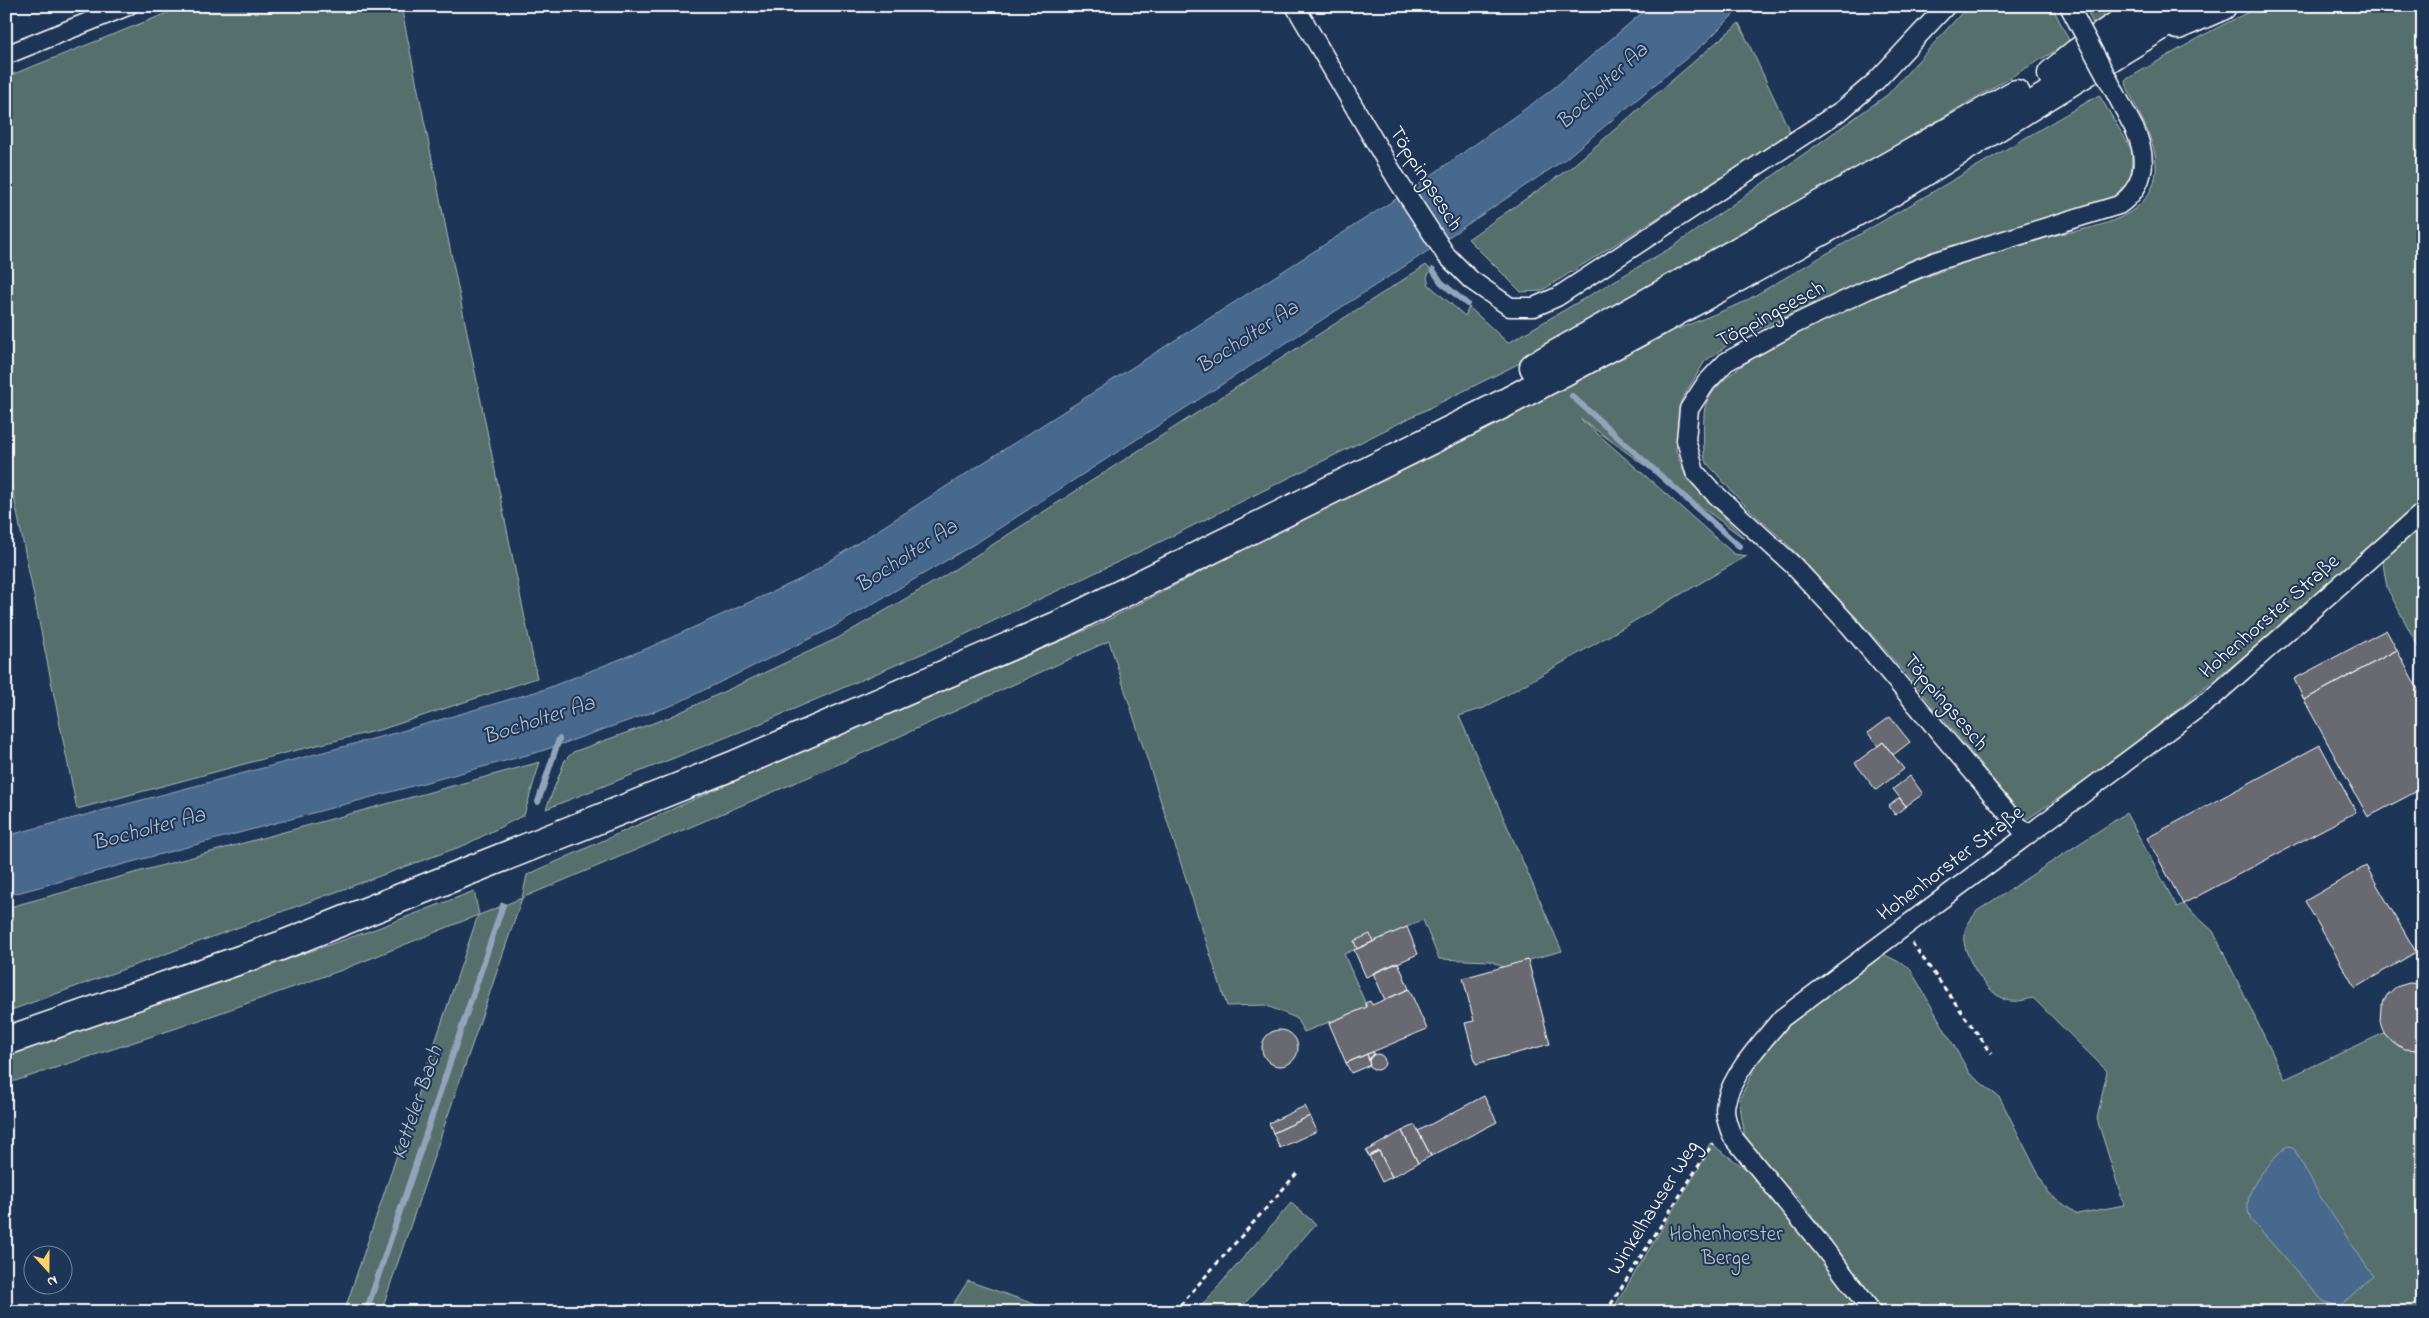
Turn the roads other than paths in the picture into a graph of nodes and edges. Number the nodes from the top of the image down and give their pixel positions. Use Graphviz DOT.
graph roads {
  1 [pos="128,6"];
  2 [pos="1295,6"];
  3 [pos="1946,6"];
  4 [pos="2069,6"];
  5 [pos="2146,6"];
  6 [pos="2162,6"];
  7 [pos="2193,6"];
  8 [pos="2222,6"];
  9 [pos="2122,50"];
  10 [pos="6,55"];
  11 [pos="2052,74"];
  12 [pos="2423,512"];
  13 [pos="2027,836"];
  14 [pos="6,1021"];
  15 [pos="6,1041"];
  16 [pos="1872,1312"];
  1 -- 10 [label="street"];
  2 -- 3 [label="street, Töppingsesch"];
  4 -- 13 [label="street, Töppingsesch, bridge"];
  5 -- 11 [label="highway"];
  6 -- 11 [label="highway"];
  7 -- 9 [label="highway"];
  8 -- 9 [label="highway"];
  9 -- 15 [label="highway"];
  11 -- 14 [label="highway"];
  12 -- 13 [label="street, Hohenhorster Straße"];
  13 -- 16 [label="street, Hohenhorster Straße"];
}
